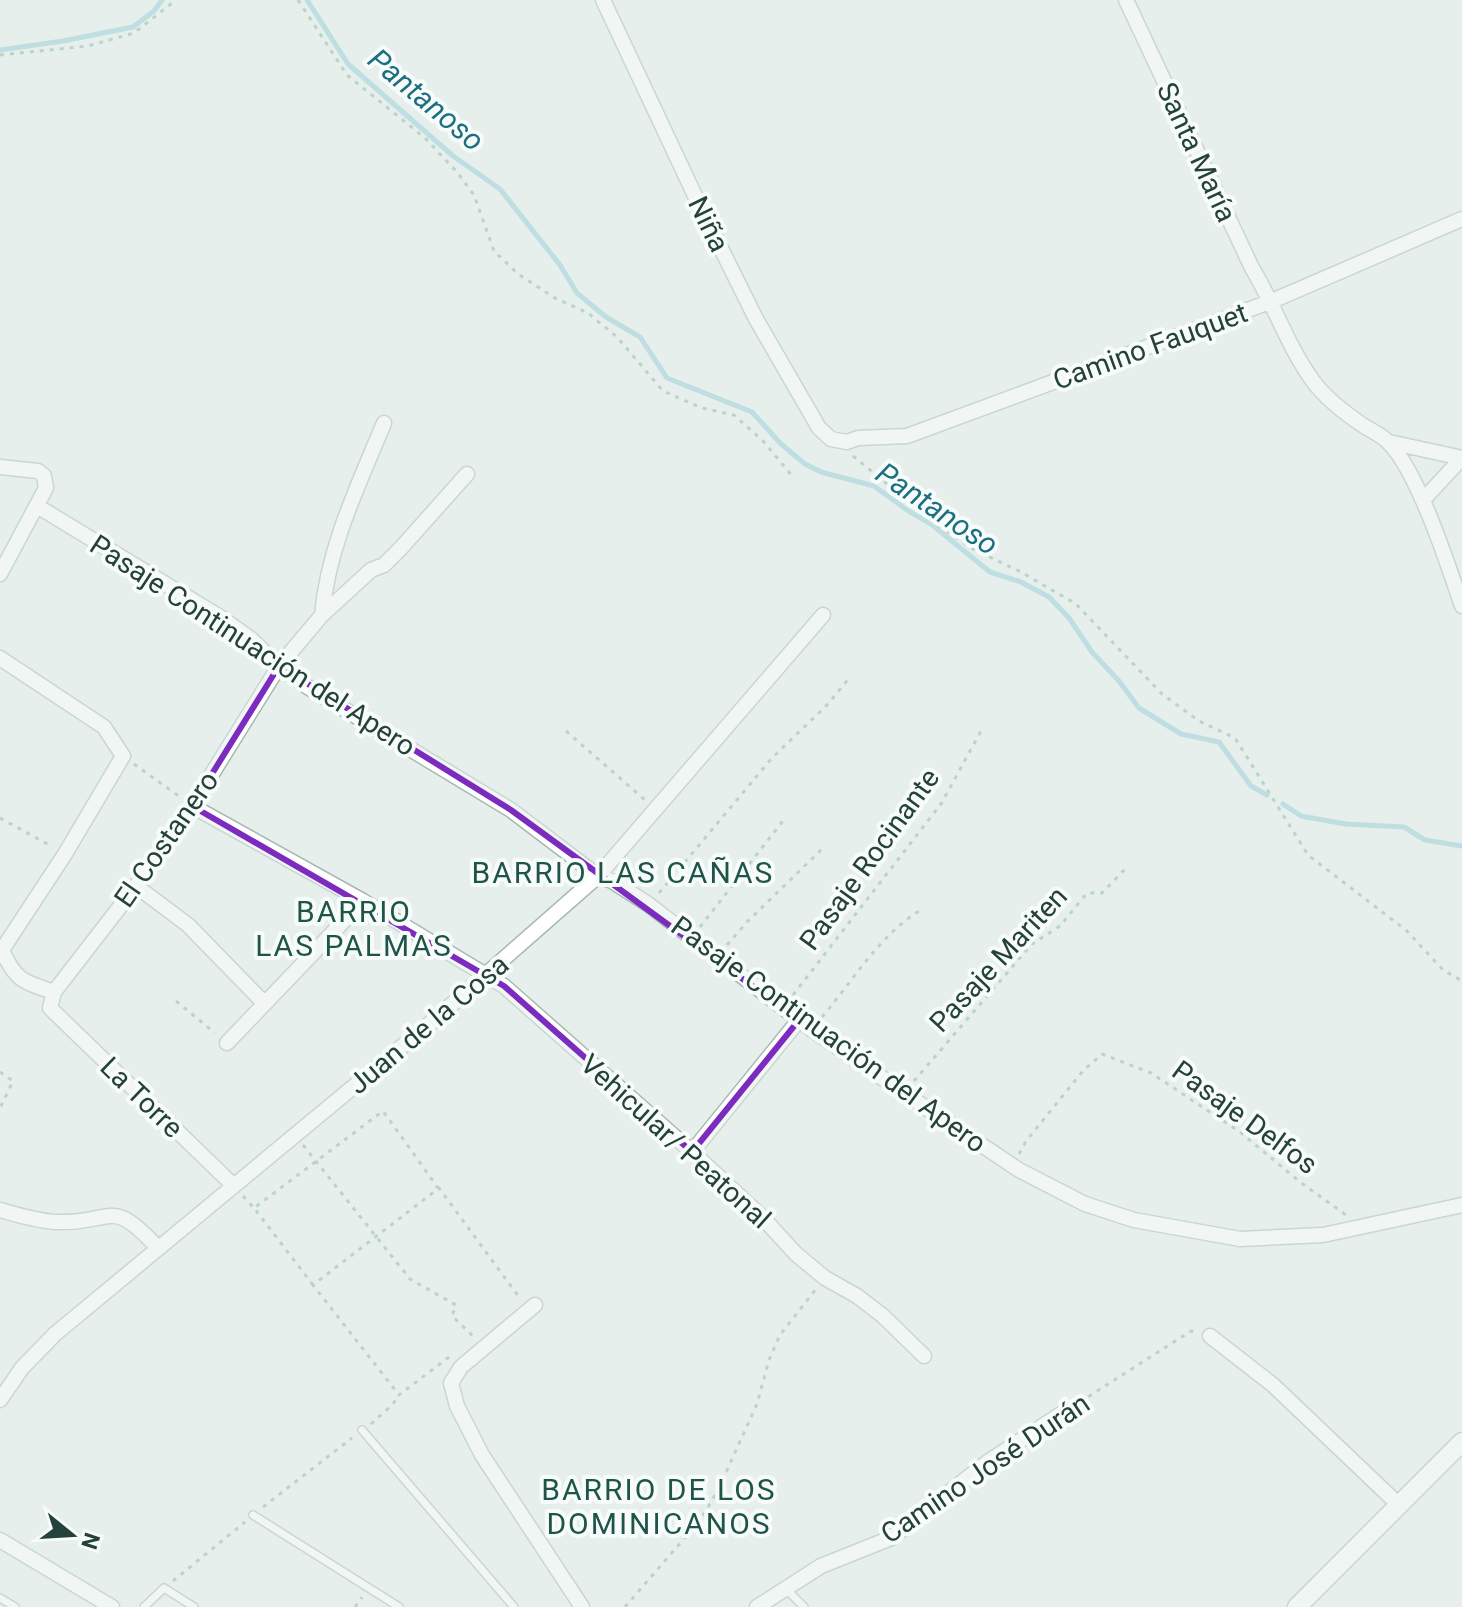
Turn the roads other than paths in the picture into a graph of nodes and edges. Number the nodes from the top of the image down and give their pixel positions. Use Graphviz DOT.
graph roads {
  1 [pos="603,0"];
  2 [pos="1126,0"];
  3 [pos="1462,219"];
  4 [pos="1272,301"];
  5 [pos="384,423"];
  6 [pos="831,439"];
  7 [pos="1389,442"];
  8 [pos="1462,458"];
  9 [pos="0,467"];
  10 [pos="467,474"];
  11 [pos="1423,500"];
  12 [pos="37,506"];
  13 [pos="0,574"];
  14 [pos="1462,606"];
  15 [pos="322,615"];
  16 [pos="823,615"];
  17 [pos="0,658"];
  18 [pos="279,666"];
  19 [pos="192,806"];
  20 [pos="598,876"];
  21 [pos="136,886"];
  22 [pos="363,901"];
  23 [pos="1,951"];
  24 [pos="486,974"];
  25 [pos="6,976"];
  26 [pos="54,992"];
  27 [pos="264,1003"];
  28 [pos="50,1008"];
  29 [pos="805,1024"];
  30 [pos="227,1043"];
  31 [pos="692,1152"];
  32 [pos="234,1186"];
  33 [pos="1462,1205"];
  34 [pos="0,1210"];
  35 [pos="158,1248"];
  36 [pos="528,1303"];
  37 [pos="1210,1336"];
  38 [pos="924,1356"];
  39 [pos="0,1400"];
  40 [pos="1067,1410"];
  41 [pos="362,1430"];
  42 [pos="1462,1442"];
  43 [pos="1400,1506"];
  44 [pos="253,1515"];
  45 [pos="0,1540"];
  46 [pos="785,1588"];
  47 [pos="0,1598"];
  48 [pos="15,1607"];
  49 [pos="112,1607"];
  50 [pos="144,1607"];
  51 [pos="194,1607"];
  52 [pos="399,1607"];
  53 [pos="514,1607"];
  54 [pos="582,1607"];
  55 [pos="757,1607"];
  56 [pos="804,1607"];
  57 [pos="1297,1607"];
  1 -- 6 [label="street, Niña"];
  2 -- 4 [label="street, Santa María"];
  3 -- 4 [label="street, Camino Fauquet"];
  4 -- 6 [label="street, Camino Fauquet"];
  4 -- 7 [label="street, Santa María"];
  5 -- 15 [label="street"];
  7 -- 8 [label="street"];
  7 -- 11 [label="street"];
  8 -- 11 [label="street"];
  9 -- 12 [label="street"];
  10 -- 15 [label="street"];
  11 -- 14 [label="street"];
  12 -- 13 [label="street"];
  12 -- 18 [label="street, Pasaje Continuación del Apero"];
  15 -- 18 [label="street"];
  16 -- 20 [label="street, Juan de la Cosa"];
  17 -- 23 [label="street"];
  18 -- 19 [label="street, El Costanero"];
  18 -- 20 [label="street, Pasaje Continuación del Apero"];
  19 -- 21 [label="street, El Costanero"];
  19 -- 22 [label="street, Vehicular/ Peatonal"];
  20 -- 24 [label="street, Juan de la Cosa"];
  20 -- 29 [label="street, Pasaje Continuación del Apero"];
  21 -- 26 [label="street, El Costanero"];
  21 -- 27 [label="street"];
  22 -- 24 [label="street, Vehicular/ Peatonal"];
  22 -- 27 [label="street"];
  23 -- 25 [label="street"];
  24 -- 31 [label="street, Vehicular/ Peatonal"];
  24 -- 32 [label="street, Juan de la Cosa"];
  25 -- 26 [label="street"];
  26 -- 28 [label="street, El Costanero"];
  27 -- 30 [label="street"];
  28 -- 32 [label="street, La Torre"];
  29 -- 31 [label="street"];
  29 -- 33 [label="street, Pasaje Continuación del Apero"];
  31 -- 38 [label="street, Vehicular/ Peatonal"];
  32 -- 35 [label="street, Juan de la Cosa"];
  34 -- 35 [label="street"];
  35 -- 39 [label="street, Juan de la Cosa"];
  36 -- 54 [label="street"];
  37 -- 43 [label="street"];
  40 -- 46 [label="street, Camino José Durán"];
  41 -- 53 [label="lane"];
  42 -- 43 [label="street"];
  43 -- 57 [label="street"];
  44 -- 52 [label="lane"];
  45 -- 49 [label="street"];
  46 -- 55 [label="street, Camino José Durán"];
  46 -- 56 [label="lane"];
  47 -- 48 [label="lane"];
  50 -- 51 [label="lane"];
}
